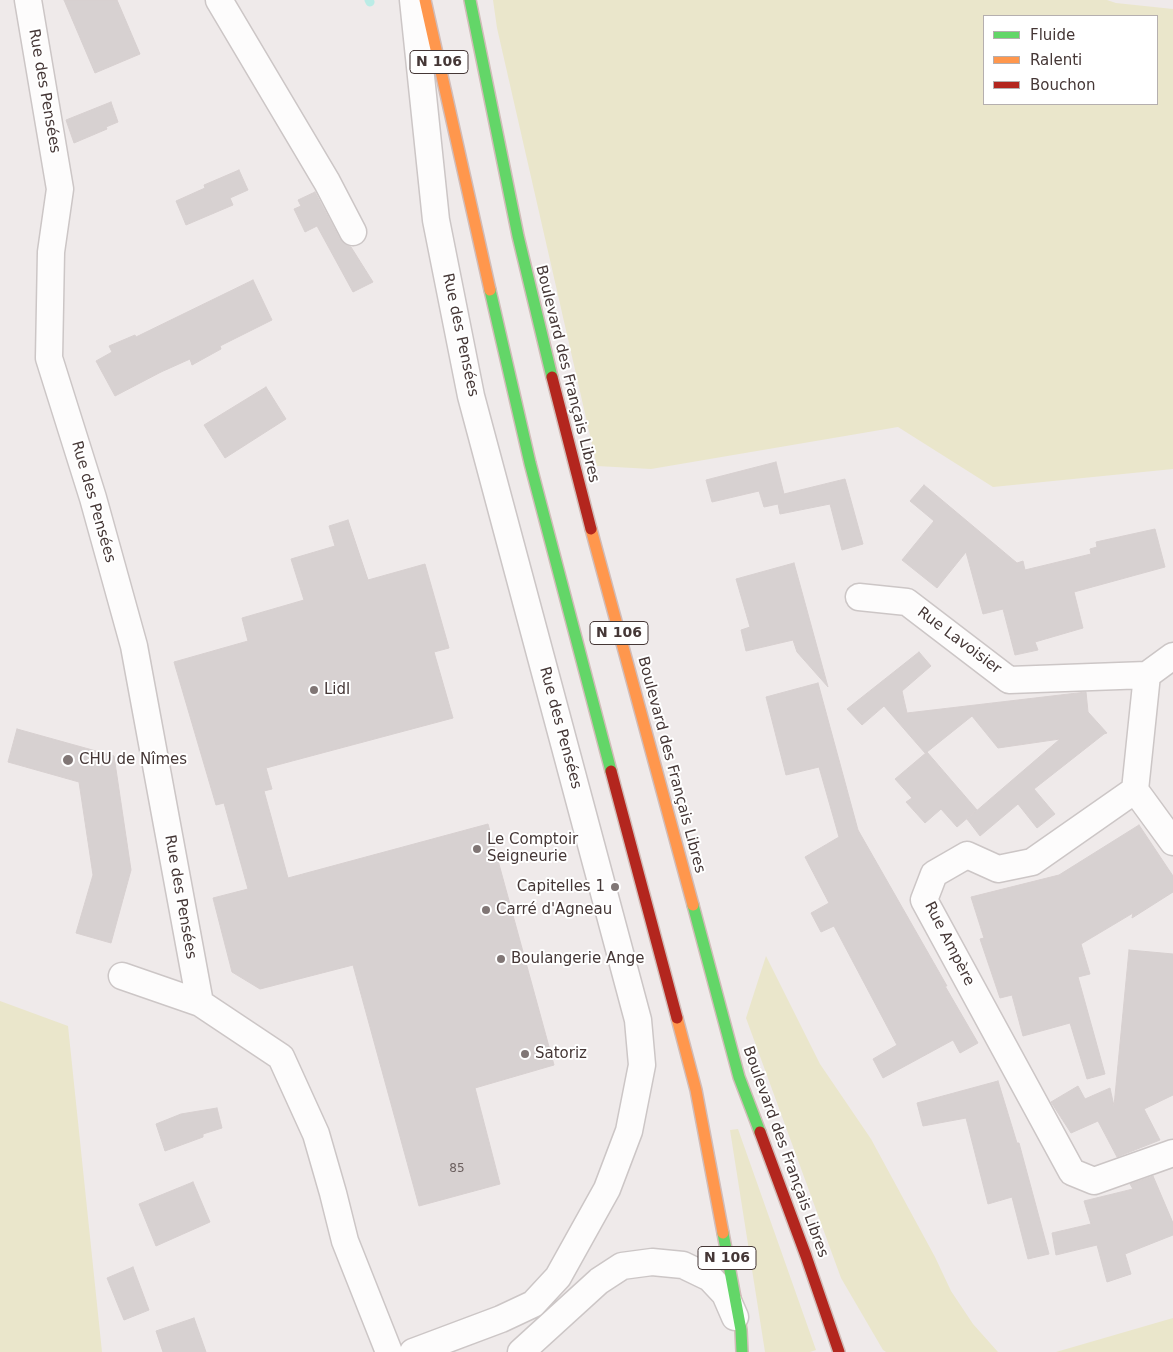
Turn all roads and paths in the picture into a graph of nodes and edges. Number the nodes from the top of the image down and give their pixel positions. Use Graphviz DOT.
graph roads {
  1 [pos="28,0"];
  2 [pos="219,0"];
  3 [pos="414,0"];
  4 [pos="425,0"];
  5 [pos="470,0"];
  6 [pos="353,232"];
  7 [pos="859,597"];
  8 [pos="1173,656"];
  9 [pos="1147,675"];
  10 [pos="1136,790"];
  11 [pos="1173,842"];
  12 [pos="122,976"];
  13 [pos="200,1003"];
  14 [pos="1173,1153"];
  15 [pos="742,1341"];
  16 [pos="389,1352"];
  17 [pos="413,1352"];
  18 [pos="521,1352"];
  19 [pos="839,1352"];
  1 -- 13 [label="street, Rue des Pensées"];
  2 -- 6 [label="street"];
  3 -- 17 [label="street, Rue des Pensées"];
  4 -- 15 [label="main road, N 106"];
  5 -- 19 [label="main road, Boulevard des Français Libres / N 106"];
  7 -- 9 [label="street, Rue Lavoisier"];
  8 -- 9 [label="street"];
  9 -- 10 [label="street"];
  10 -- 11 [label="street"];
  10 -- 14 [label="street, Rue Ampère"];
  12 -- 13 [label="street"];
  13 -- 16 [label="street"];
  15 -- 18 [label="street"];
}
